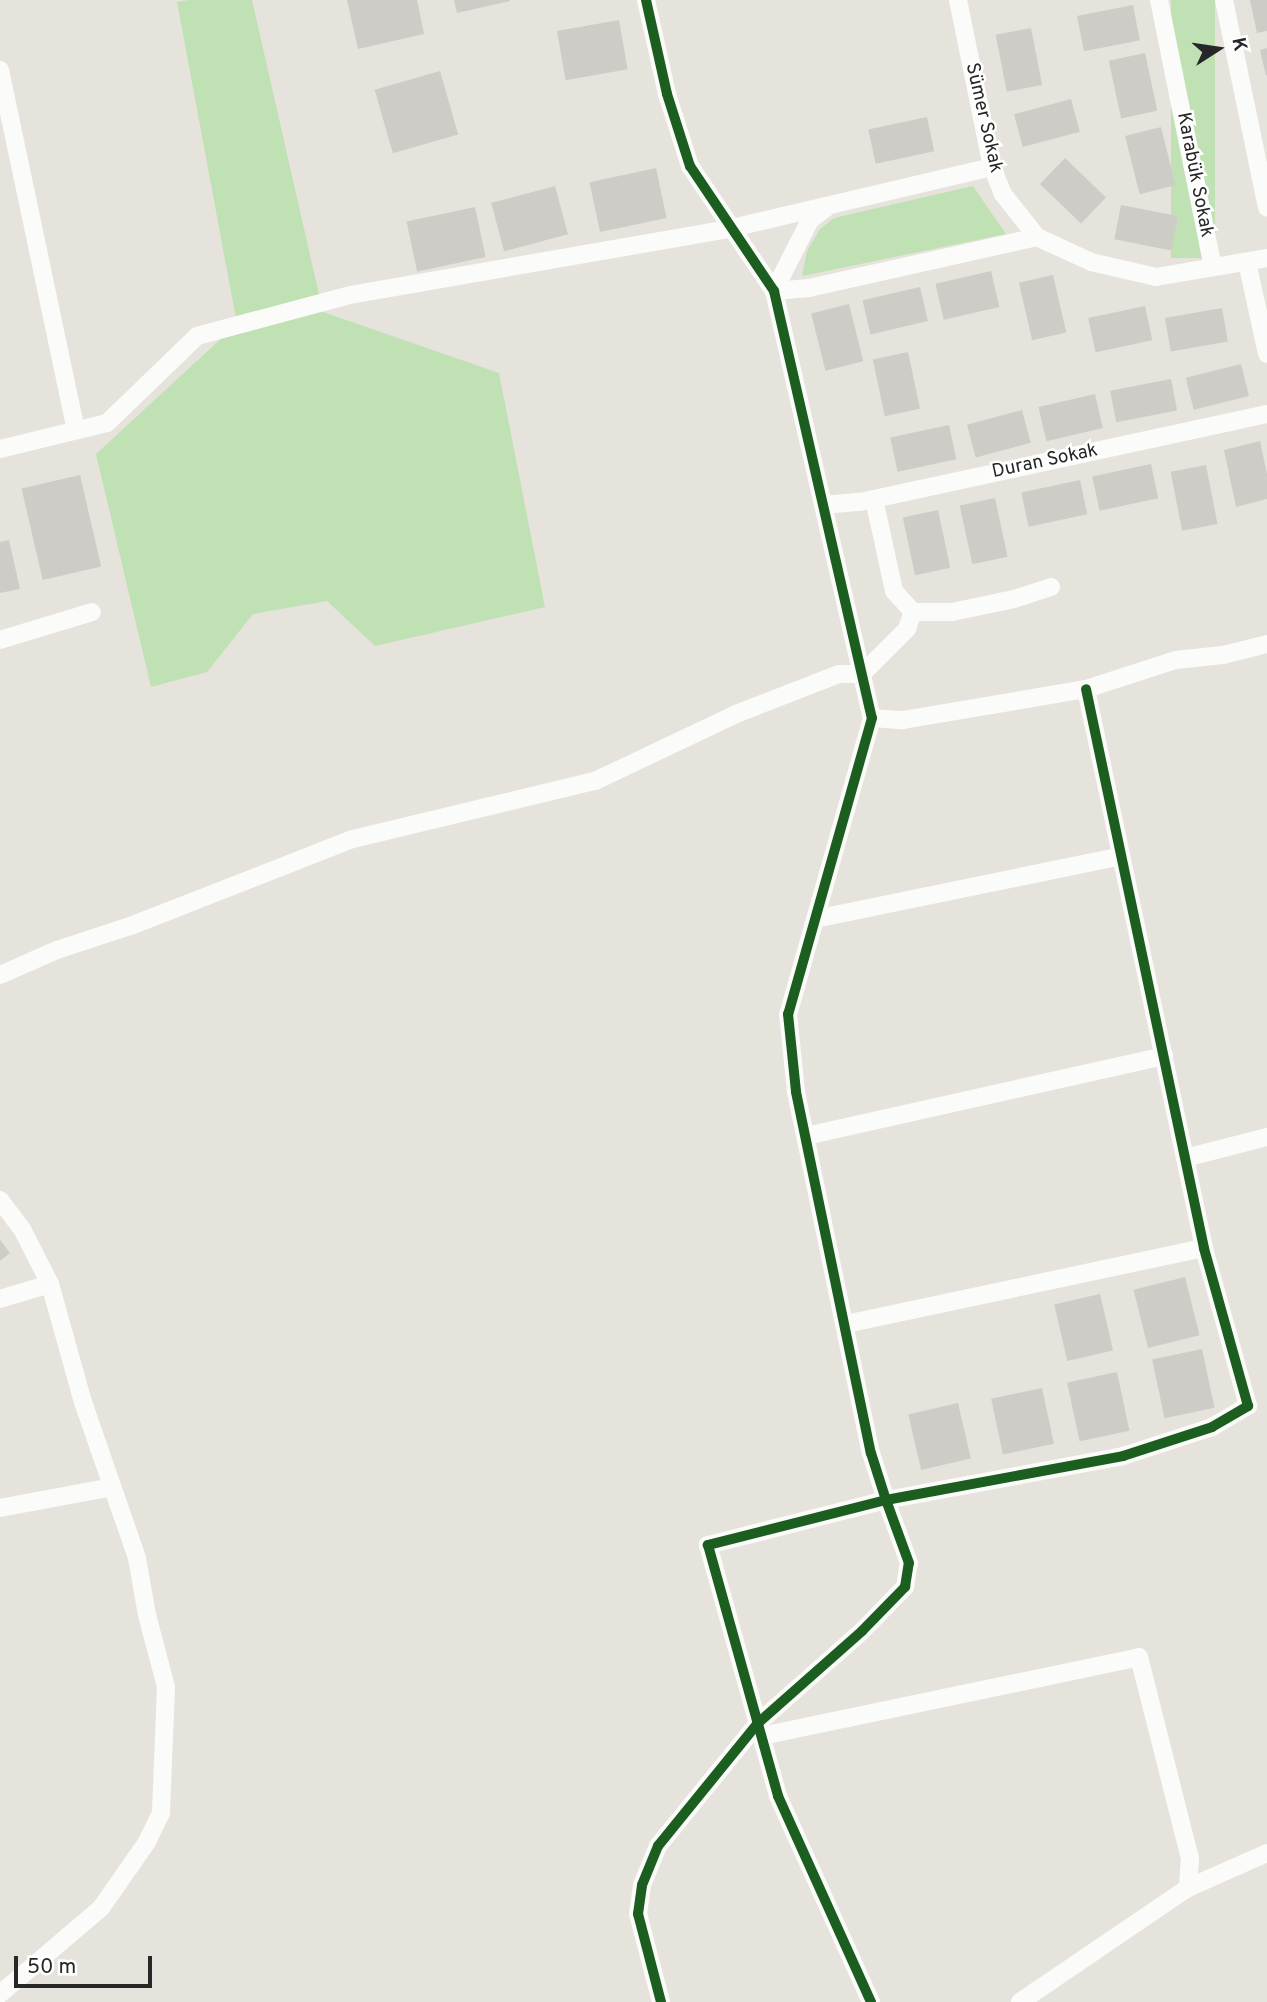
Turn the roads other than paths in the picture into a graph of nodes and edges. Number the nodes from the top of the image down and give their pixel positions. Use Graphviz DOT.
graph roads {
  1 [pos="646,0"];
  2 [pos="958,0"];
  3 [pos="1159,0"];
  4 [pos="1224,0"];
  5 [pos="0,70"];
  6 [pos="992,167"];
  7 [pos="829,205"];
  8 [pos="1267,208"];
  9 [pos="732,228"];
  10 [pos="1037,237"];
  11 [pos="1267,258"];
  12 [pos="1247,262"];
  13 [pos="1213,267"];
  14 [pos="774,291"];
  15 [pos="1267,354"];
  16 [pos="1267,414"];
  17 [pos="76,430"];
  18 [pos="0,449"];
  19 [pos="874,499"];
  20 [pos="823,505"];
  21 [pos="1051,587"];
  22 [pos="92,612"];
  23 [pos="913,612"];
  24 [pos="0,640"];
  25 [pos="1267,644"];
  26 [pos="862,674"];
  27 [pos="1086,689"];
  28 [pos="872,718"];
  29 [pos="1121,856"];
  30 [pos="815,919"];
  31 [pos="0,975"];
  32 [pos="1164,1056"];
  33 [pos="806,1136"];
  34 [pos="1267,1137"];
  35 [pos="1185,1158"];
  36 [pos="0,1200"];
  37 [pos="1204,1248"];
  38 [pos="51,1284"];
  39 [pos="0,1299"];
  40 [pos="846,1324"];
  41 [pos="1267,1405"];
  42 [pos="1248,1406"];
  43 [pos="112,1487"];
  44 [pos="886,1500"];
  45 [pos="0,1508"];
  46 [pos="760,1730"];
  47 [pos="1267,1853"];
  48 [pos="1188,1888"];
  49 [pos="0,1994"];
  50 [pos="661,2002"];
  51 [pos="871,2002"];
  52 [pos="1020,2002"];
  1 -- 9 [label="street"];
  2 -- 6 [label="street, Sümer Sokak"];
  3 -- 13 [label="street, Karabük Sokak"];
  4 -- 8 [label="street"];
  5 -- 17 [label="street"];
  6 -- 7 [label="street"];
  6 -- 10 [label="street, Sümer Sokak"];
  7 -- 9 [label="street"];
  7 -- 14 [label="street"];
  9 -- 14 [label="street"];
  9 -- 17 [label="street"];
  10 -- 13 [label="street, Sümer Sokak"];
  10 -- 14 [label="street"];
  11 -- 12 [label="street, Sümer Sokak"];
  12 -- 13 [label="street, Sümer Sokak"];
  12 -- 15 [label="street"];
  14 -- 20 [label="street"];
  16 -- 19 [label="street, Duran Sokak"];
  17 -- 18 [label="street"];
  19 -- 20 [label="street, Duran Sokak"];
  19 -- 23 [label="street"];
  20 -- 26 [label="street"];
  21 -- 23 [label="street"];
  22 -- 24 [label="street"];
  23 -- 26 [label="street"];
  25 -- 27 [label="street"];
  26 -- 28 [label="street"];
  26 -- 31 [label="street"];
  27 -- 28 [label="street"];
  27 -- 29 [label="street"];
  28 -- 30 [label="street"];
  29 -- 30 [label="street"];
  29 -- 32 [label="street"];
  30 -- 33 [label="street"];
  32 -- 33 [label="street"];
  32 -- 35 [label="street"];
  33 -- 40 [label="street"];
  34 -- 35 [label="street"];
  35 -- 37 [label="street"];
  36 -- 38 [label="street"];
  37 -- 40 [label="street"];
  37 -- 42 [label="street"];
  38 -- 39 [label="street"];
  38 -- 43 [label="street"];
  40 -- 44 [label="street"];
  41 -- 42 [label="street"];
  42 -- 44 [label="street"];
  43 -- 45 [label="street"];
  43 -- 49 [label="street"];
  44 -- 46 [label="street"];
  44 -- 46 [label="street"];
  46 -- 48 [label="street"];
  46 -- 50 [label="street"];
  46 -- 51 [label="street"];
  47 -- 48 [label="street"];
  48 -- 52 [label="street"];
}
